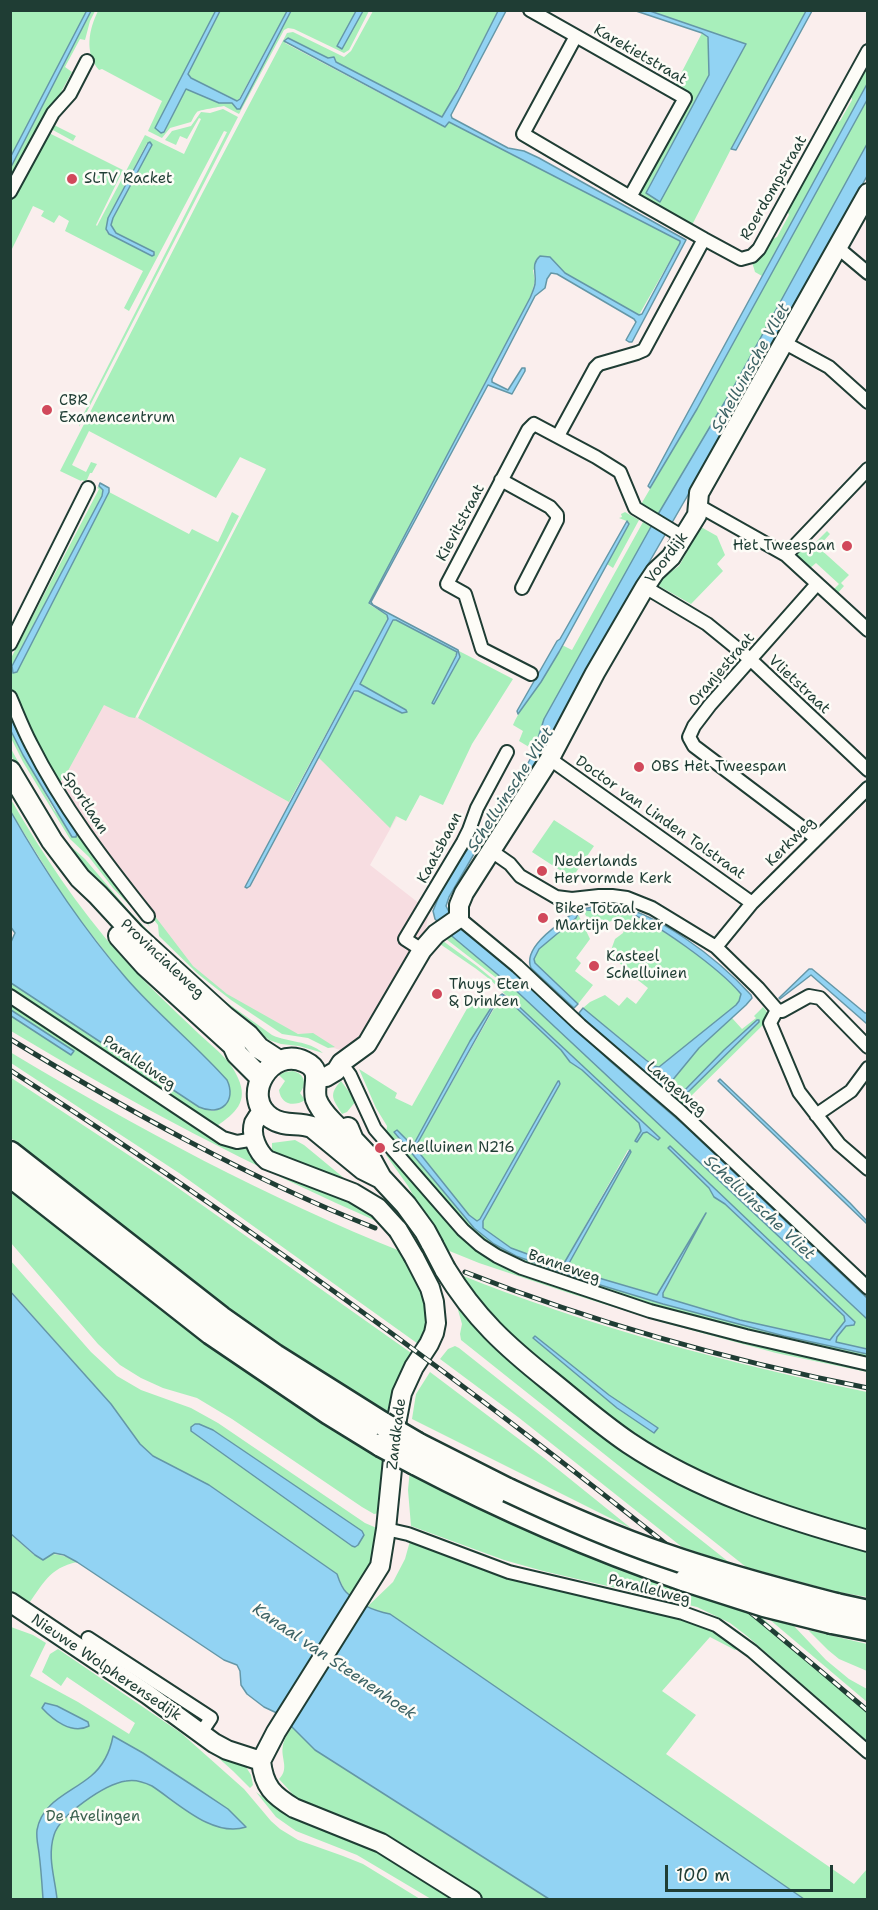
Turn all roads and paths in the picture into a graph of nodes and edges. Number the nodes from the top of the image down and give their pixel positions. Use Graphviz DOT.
graph roads {
  1 [pos="530,10"];
  2 [pos="576,36"];
  3 [pos="867,51"];
  4 [pos="87,62"];
  5 [pos="10,192"];
  6 [pos="867,194"];
  7 [pos="630,197"];
  8 [pos="704,239"];
  9 [pos="837,247"];
  10 [pos="867,273"];
  11 [pos="785,343"];
  12 [pos="867,402"];
  13 [pos="558,436"];
  14 [pos="867,469"];
  15 [pos="501,480"];
  16 [pos="88,488"];
  17 [pos="699,506"];
  18 [pos="678,534"];
  19 [pos="786,555"];
  20 [pos="817,584"];
  21 [pos="645,587"];
  22 [pos="522,588"];
  23 [pos="867,630"];
  24 [pos="10,644"];
  25 [pos="750,659"];
  26 [pos="531,674"];
  27 [pos="10,697"];
  28 [pos="507,753"];
  29 [pos="550,759"];
  30 [pos="867,770"];
  31 [pos="10,771"];
  32 [pos="867,788"];
  33 [pos="816,838"];
  34 [pos="490,850"];
  35 [pos="752,903"];
  36 [pos="148,916"];
  37 [pos="452,922"];
  38 [pos="716,947"];
  39 [pos="422,950"];
  40 [pos="10,996"];
  41 [pos="777,1010"];
  42 [pos="240,1040"];
  43 [pos="867,1047"];
  44 [pos="340,1063"];
  45 [pos="272,1065"];
  46 [pos="867,1068"];
  47 [pos="319,1069"];
  48 [pos="321,1102"];
  49 [pos="273,1115"];
  50 [pos="816,1115"];
  51 [pos="255,1139"];
  52 [pos="10,1153"];
  53 [pos="867,1169"];
  54 [pos="10,1175"];
  55 [pos="381,1178"];
  56 [pos="867,1288"];
  57 [pos="867,1364"];
  58 [pos="382,1434"];
  59 [pos="386,1529"];
  60 [pos="867,1541"];
  61 [pos="10,1602"];
  62 [pos="867,1612"];
  63 [pos="834,1614"];
  64 [pos="867,1629"];
  65 [pos="88,1638"];
  66 [pos="201,1733"];
  67 [pos="867,1752"];
  68 [pos="261,1761"];
  69 [pos="472,1899"];
  1 -- 2 [label="street, Karekietstraat"];
  2 -- 7 [label="street, Karekietstraat"];
  2 -- 7 [label="street, Karekietstraat"];
  3 -- 8 [label="street, Roerdompstraat"];
  4 -- 5 [label="street"];
  6 -- 9 [label="street, Voordijk"];
  7 -- 8 [label="street, Karekietstraat"];
  8 -- 13 [label="street"];
  9 -- 10 [label="street"];
  9 -- 11 [label="street, Voordijk"];
  11 -- 12 [label="street"];
  11 -- 17 [label="street, Voordijk"];
  13 -- 15 [label="street, Kievitstraat"];
  13 -- 18 [label="street"];
  14 -- 19 [label="street"];
  15 -- 22 [label="street"];
  15 -- 26 [label="street, Kievitstraat"];
  16 -- 24 [label="street"];
  17 -- 18 [label="street, Voordijk"];
  17 -- 19 [label="street"];
  18 -- 21 [label="street, Voordijk"];
  19 -- 20 [label="street"];
  20 -- 23 [label="street"];
  20 -- 25 [label="street, Oranjestraat"];
  21 -- 25 [label="street, Vlietstraat"];
  21 -- 29 [label="street, Voordijk"];
  25 -- 30 [label="street, Vlietstraat"];
  25 -- 33 [label="street, Oranjestraat"];
  27 -- 36 [label="street, Sportlaan"];
  28 -- 39 [label="street, Kaatsbaan"];
  29 -- 34 [label="street, Voordijk"];
  29 -- 35 [label="street, Doctor van Linden Tolstraat"];
  31 -- 42 [label="main road, Provincialeweg"];
  32 -- 33 [label="street, Kerkweg"];
  33 -- 35 [label="street, Kerkweg"];
  34 -- 37 [label="street, Voordijk"];
  34 -- 38 [label="street"];
  35 -- 38 [label="street, Kerkweg"];
  37 -- 39 [label="street"];
  37 -- 56 [label="street, Langeweg"];
  38 -- 41 [label="street"];
  39 -- 44 [label="street"];
  40 -- 51 [label="street, Parallelweg"];
  41 -- 43 [label="street"];
  41 -- 50 [label="street"];
  42 -- 45 [label="main road, Provincialeweg"];
  42 -- 45 [label="main road, Provincialeweg"];
  44 -- 47 [label="street"];
  44 -- 57 [label="street, Banneweg"];
  45 -- 47 [label="main road"];
  45 -- 49 [label="main road"];
  46 -- 50 [label="street"];
  47 -- 48 [label="main road"];
  48 -- 49 [label="main road"];
  48 -- 55 [label="main road"];
  49 -- 51 [label="street"];
  49 -- 55 [label="main road"];
  50 -- 53 [label="street"];
  51 -- 59 [label="street, Zandkade, bridge"];
  52 -- 58 [label="highway"];
  54 -- 58 [label="highway"];
  55 -- 60 [label="main road, bridge"];
  58 -- 63 [label="highway, bridge"];
  59 -- 67 [label="street, Parallelweg"];
  59 -- 68 [label="street, Zandkade"];
  61 -- 66 [label="street, Nieuwe Wolpherensedijk"];
  62 -- 63 [label="highway"];
  63 -- 64 [label="highway"];
  65 -- 66 [label="street, Nieuwe Wolpherensedijk"];
  66 -- 68 [label="street, Nieuwe Wolpherensedijk"];
  68 -- 69 [label="street"];
}
